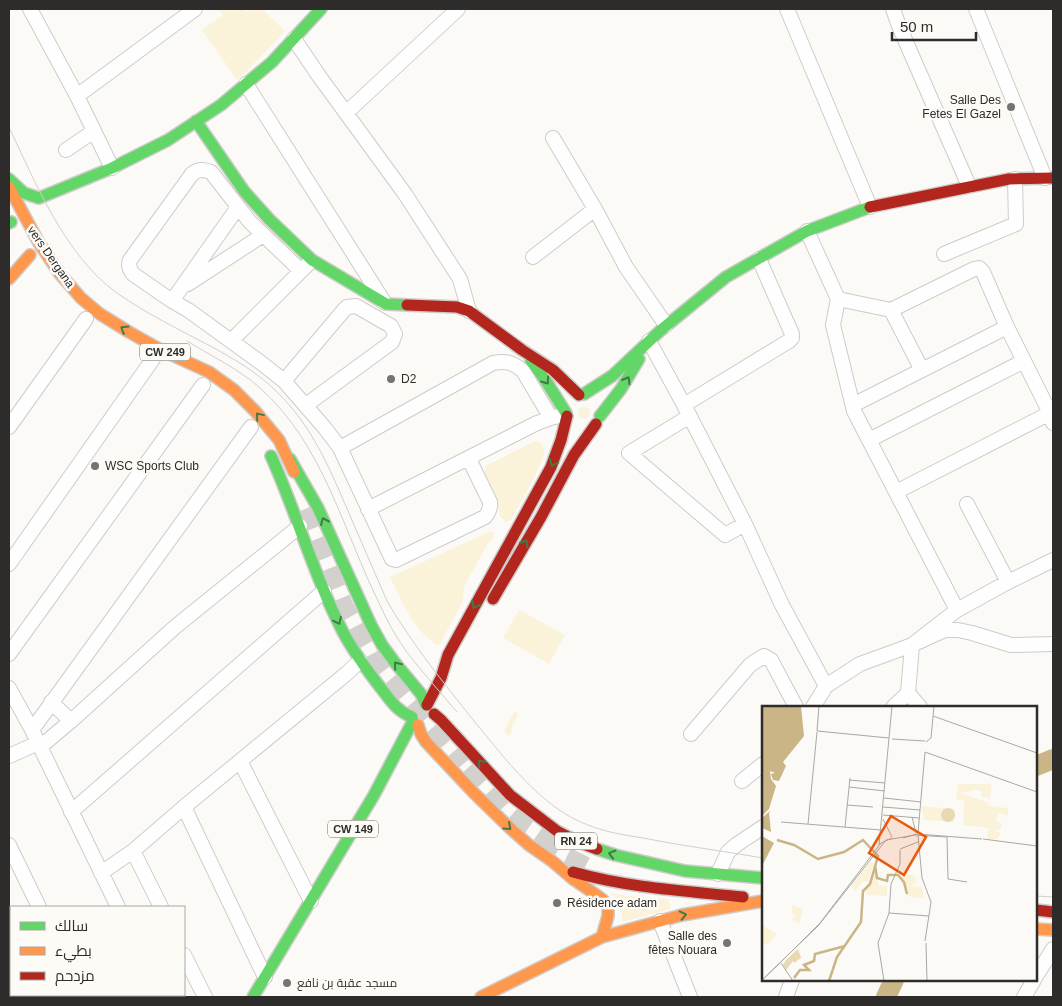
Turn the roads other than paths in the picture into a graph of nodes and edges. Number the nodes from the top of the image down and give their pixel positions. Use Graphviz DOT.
graph roads {
  1 [pos="30,9"];
  2 [pos="195,9"];
  3 [pos="321,9"];
  4 [pos="458,9"];
  5 [pos="787,9"];
  6 [pos="893,9"];
  7 [pos="976,9"];
  8 [pos="294,39"];
  9 [pos="246,84"];
  10 [pos="77,96"];
  11 [pos="346,113"];
  12 [pos="196,121"];
  13 [pos="94,131"];
  14 [pos="553,138"];
  15 [pos="66,150"];
  16 [pos="112,168"];
  17 [pos="1049,178"];
  18 [pos="1015,179"];
  19 [pos="9,180"];
  20 [pos="969,186"];
  21 [pos="9,187"];
  22 [pos="36,206"];
  23 [pos="870,207"];
  24 [pos="238,208"];
  25 [pos="594,209"];
  26 [pos="807,231"];
  27 [pos="32,232"];
  28 [pos="263,235"];
  29 [pos="944,254"];
  30 [pos="30,255"];
  31 [pos="533,257"];
  32 [pos="759,259"];
  33 [pos="312,260"];
  34 [pos="301,271"];
  35 [pos="9,278"];
  36 [pos="183,287"];
  37 [pos="838,299"];
  38 [pos="172,301"];
  39 [pos="386,304"];
  40 [pos="891,310"];
  41 [pos="468,311"];
  42 [pos="88,320"];
  43 [pos="666,325"];
  44 [pos="1007,327"];
  45 [pos="231,341"];
  46 [pos="649,341"];
  47 [pos="522,350"];
  48 [pos="153,359"];
  49 [pos="1024,361"];
  50 [pos="922,370"];
  51 [pos="284,381"];
  52 [pos="203,386"];
  53 [pos="582,395"];
  54 [pos="306,405"];
  55 [pos="853,405"];
  56 [pos="687,411"];
  57 [pos="567,415"];
  58 [pos="551,418"];
  59 [pos="1051,418"];
  60 [pos="598,420"];
  61 [pos="9,427"];
  62 [pos="251,427"];
  63 [pos="279,440"];
  64 [pos="869,440"];
  65 [pos="340,448"];
  66 [pos="469,459"];
  67 [pos="896,492"];
  68 [pos="967,504"];
  69 [pos="368,509"];
  70 [pos="745,524"];
  71 [pos="300,526"];
  72 [pos="1053,560"];
  73 [pos="9,564"];
  74 [pos="490,579"];
  75 [pos="1008,582"];
  76 [pos="501,586"];
  77 [pos="324,591"];
  78 [pos="957,610"];
  79 [pos="487,611"];
  80 [pos="466,621"];
  81 [pos="478,628"];
  82 [pos="1053,644"];
  83 [pos="912,646"];
  84 [pos="9,654"];
  85 [pos="360,661"];
  86 [pos="458,661"];
  87 [pos="441,678"];
  88 [pos="826,686"];
  89 [pos="416,687"];
  90 [pos="9,688"];
  91 [pos="908,693"];
  92 [pos="51,702"];
  93 [pos="795,706"];
  94 [pos="815,706"];
  95 [pos="894,706"];
  96 [pos="919,706"];
  97 [pos="396,707"];
  98 [pos="429,708"];
  99 [pos="71,721"];
  100 [pos="415,722"];
  101 [pos="32,730"];
  102 [pos="692,734"];
  103 [pos="426,742"];
  104 [pos="39,745"];
  105 [pos="464,745"];
  106 [pos="402,746"];
  107 [pos="9,756"];
  108 [pos="442,758"];
  109 [pos="240,761"];
  110 [pos="762,765"];
  111 [pos="742,781"];
  112 [pos="184,807"];
  113 [pos="71,812"];
  114 [pos="762,829"];
  115 [pos="9,845"];
  116 [pos="133,851"];
  117 [pos="555,864"];
  118 [pos="611,866"];
  119 [pos="587,868"];
  120 [pos="101,873"];
  121 [pos="718,874"];
  122 [pos="762,878"];
  123 [pos="762,878"];
  124 [pos="762,899"];
  125 [pos="762,899"];
  126 [pos="762,899"];
  127 [pos="310,901"];
  128 [pos="39,906"];
  129 [pos="118,906"];
  130 [pos="160,906"];
  131 [pos="1037,910"];
  132 [pos="1053,912"];
  133 [pos="660,921"];
  134 [pos="1037,928"];
  135 [pos="1053,930"];
  136 [pos="602,936"];
  137 [pos="1053,949"];
  138 [pos="185,956"];
  139 [pos="1037,974"];
  140 [pos="265,977"];
  141 [pos="792,981"];
  142 [pos="1033,981"];
  143 [pos="205,997"];
  144 [pos="253,997"];
  145 [pos="481,997"];
  146 [pos="690,997"];
  147 [pos="786,997"];
  148 [pos="1024,997"];
  1 -- 10 [label="street"];
  2 -- 10 [label="street"];
  3 -- 8 [label="main road"];
  4 -- 11 [label="street"];
  5 -- 23 [label="street"];
  6 -- 20 [label="street"];
  7 -- 17 [label="street"];
  8 -- 9 [label="main road"];
  8 -- 11 [label="street"];
  9 -- 12 [label="main road"];
  9 -- 39 [label="street"];
  10 -- 13 [label="street"];
  11 -- 41 [label="street"];
  12 -- 16 [label="main road"];
  12 -- 33 [label="main road"];
  13 -- 15 [label="street"];
  13 -- 16 [label="street"];
  14 -- 25 [label="street"];
  16 -- 22 [label="main road"];
  17 -- 18 [label="main road"];
  18 -- 20 [label="main road"];
  18 -- 29 [label="street"];
  19 -- 22 [label="main road"];
  20 -- 23 [label="main road"];
  21 -- 27 [label="main road, CW 249"];
  22 -- 27 [label="main road"];
  23 -- 26 [label="main road"];
  24 -- 28 [label="street"];
  24 -- 36 [label="street"];
  24 -- 38 [label="street"];
  25 -- 31 [label="street"];
  25 -- 43 [label="street"];
  26 -- 32 [label="main road"];
  26 -- 37 [label="street"];
  63 -- 27 [label="main road, CW 249, one-way"];
  28 -- 34 [label="street"];
  28 -- 36 [label="street"];
  30 -- 35 [label="main road"];
  32 -- 43 [label="main road"];
  32 -- 56 [label="street"];
  33 -- 34 [label="street"];
  33 -- 39 [label="main road"];
  34 -- 45 [label="street"];
  36 -- 38 [label="street"];
  37 -- 40 [label="street"];
  37 -- 55 [label="street"];
  38 -- 45 [label="street"];
  39 -- 41 [label="main road"];
  40 -- 44 [label="street"];
  40 -- 50 [label="street"];
  41 -- 47 [label="main road"];
  42 -- 61 [label="street"];
  43 -- 46 [label="main road"];
  44 -- 49 [label="street"];
  44 -- 50 [label="street"];
  45 -- 51 [label="street"];
  46 -- 53 [label="main road"];
  46 -- 56 [label="street"];
  60 -- 46 [label="main road, one-way"];
  47 -- 53 [label="main road"];
  47 -- 57 [label="main road, one-way"];
  48 -- 73 [label="street"];
  49 -- 59 [label="street"];
  49 -- 64 [label="street"];
  50 -- 55 [label="street"];
  51 -- 54 [label="street"];
  51 -- 54 [label="street"];
  52 -- 84 [label="street"];
  53 -- 57 [label="main road"];
  53 -- 60 [label="main road"];
  54 -- 65 [label="street"];
  55 -- 64 [label="street"];
  56 -- 70 [label="street"];
  56 -- 70 [label="street"];
  57 -- 58 [label="street"];
  57 -- 60 [label="main road"];
  57 -- 74 [label="main road, one-way"];
  58 -- 65 [label="street"];
  58 -- 66 [label="street"];
  59 -- 67 [label="street"];
  76 -- 60 [label="main road, one-way"];
  62 -- 92 [label="street"];
  63 -- 71 [label="main road, CW 249"];
  89 -- 63 [label="main road, one-way"];
  64 -- 67 [label="street"];
  65 -- 69 [label="street"];
  66 -- 69 [label="street"];
  66 -- 69 [label="street"];
  67 -- 78 [label="street"];
  68 -- 75 [label="street"];
  70 -- 88 [label="street"];
  71 -- 77 [label="main road"];
  71 -- 99 [label="street"];
  72 -- 75 [label="street"];
  74 -- 76 [label="main road"];
  74 -- 80 [label="main road, one-way"];
  75 -- 78 [label="street"];
  76 -- 79 [label="main road"];
  77 -- 85 [label="main road, one-way"];
  77 -- 113 [label="street"];
  78 -- 83 [label="street"];
  80 -- 81 [label="main road"];
  80 -- 87 [label="main road"];
  82 -- 83 [label="street"];
  83 -- 88 [label="street"];
  83 -- 91 [label="street"];
  85 -- 97 [label="main road"];
  85 -- 109 [label="street"];
  86 -- 87 [label="main road, CW 149"];
  87 -- 98 [label="main road, CW 149"];
  88 -- 94 [label="street"];
  89 -- 97 [label="main road"];
  89 -- 98 [label="main road"];
  90 -- 101 [label="street"];
  91 -- 95 [label="street"];
  91 -- 96 [label="street"];
  92 -- 99 [label="street"];
  92 -- 101 [label="street"];
  93 -- 102 [label="street"];
  97 -- 100 [label="main road"];
  97 -- 106 [label="main road"];
  98 -- 100 [label="main road, CW 149"];
  98 -- 100 [label="main road, CW 149"];
  98 -- 105 [label="main road, RN 24"];
  99 -- 104 [label="street"];
  100 -- 103 [label="main road"];
  100 -- 106 [label="main road, CW 149"];
  101 -- 104 [label="street"];
  103 -- 106 [label="main road"];
  103 -- 108 [label="main road, RN 24"];
  104 -- 107 [label="street"];
  104 -- 113 [label="street"];
  105 -- 108 [label="main road"];
  121 -- 105 [label="main road, RN 24, one-way"];
  106 -- 127 [label="main road, CW 149"];
  108 -- 117 [label="main road, RN 24, one-way"];
  109 -- 112 [label="street"];
  109 -- 127 [label="street"];
  110 -- 111 [label="street"];
  112 -- 116 [label="street"];
  112 -- 140 [label="street"];
  113 -- 120 [label="street"];
  114 -- 121 [label="street"];
  115 -- 128 [label="street"];
  116 -- 120 [label="street"];
  116 -- 130 [label="street"];
  117 -- 124 [label="main road, RN 24"];
  117 -- 136 [label="main road, RN 24"];
  118 -- 123 [label="main road"];
  119 -- 125 [label="main road"];
  120 -- 129 [label="street"];
  121 -- 122 [label="main road, RN 24"];
  133 -- 126 [label="main road, one-way"];
  127 -- 140 [label="main road, CW 149"];
  131 -- 132 [label="main road"];
  133 -- 136 [label="main road"];
  133 -- 146 [label="street"];
  134 -- 135 [label="main road"];
  136 -- 145 [label="main road"];
  137 -- 139 [label="street"];
  138 -- 143 [label="street"];
  140 -- 144 [label="main road, CW 149"];
  141 -- 147 [label="street"];
  142 -- 148 [label="street"];
}
